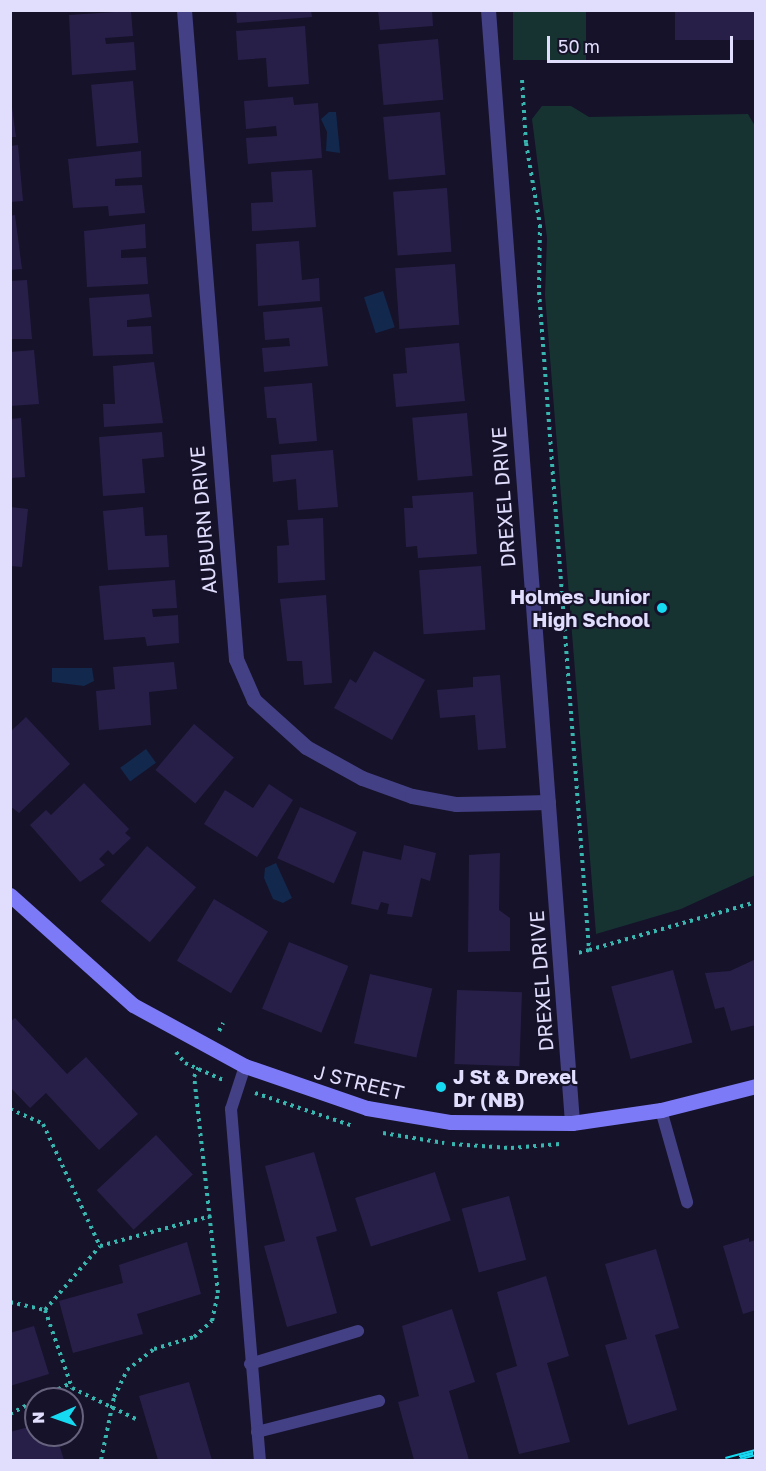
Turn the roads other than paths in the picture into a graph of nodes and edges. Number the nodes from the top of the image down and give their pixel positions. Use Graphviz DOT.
graph roads {
  1 [pos="184,10"];
  2 [pos="488,10"];
  3 [pos="548,802"];
  4 [pos="10,895"];
  5 [pos="245,1066"];
  6 [pos="756,1086"];
  7 [pos="661,1110"];
  8 [pos="572,1123"];
  9 [pos="687,1202"];
  10 [pos="358,1331"];
  11 [pos="250,1364"];
  12 [pos="379,1401"];
  13 [pos="257,1432"];
  14 [pos="260,1461"];
  1 -- 3 [label="street, AUBURN DRIVE"];
  2 -- 3 [label="street, DREXEL DRIVE"];
  3 -- 8 [label="street, DREXEL DRIVE"];
  4 -- 5 [label="street, J STREET"];
  5 -- 8 [label="street, J STREET"];
  5 -- 11 [label="lane"];
  6 -- 7 [label="street, J STREET"];
  7 -- 8 [label="street, J STREET"];
  7 -- 9 [label="lane"];
  10 -- 11 [label="lane"];
  11 -- 13 [label="lane"];
  12 -- 13 [label="lane"];
  13 -- 14 [label="lane"];
}
